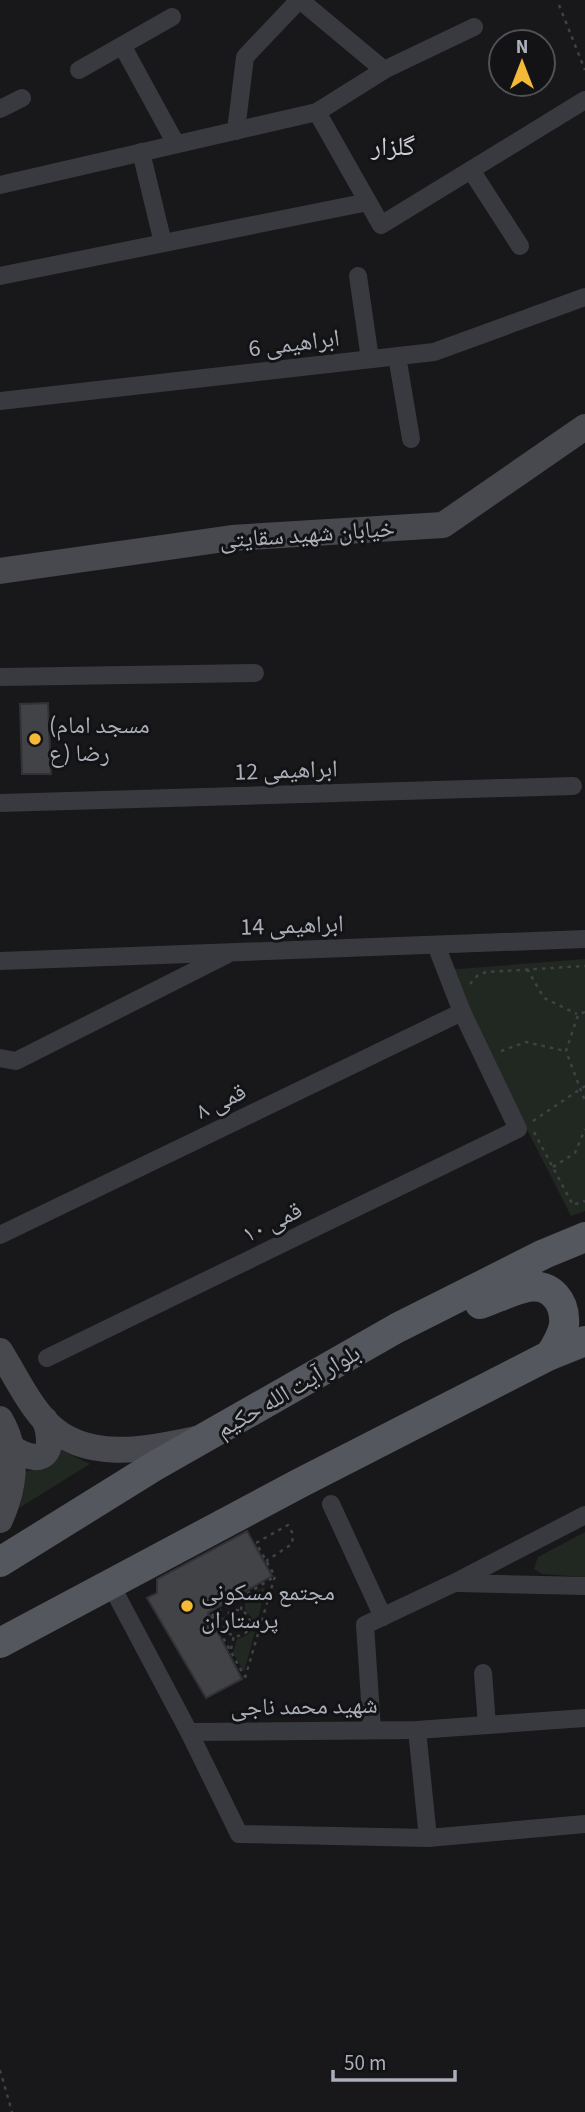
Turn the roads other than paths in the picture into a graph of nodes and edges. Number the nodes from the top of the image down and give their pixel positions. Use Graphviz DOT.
graph roads {
  1 [pos="300,0"];
  2 [pos="173,17"];
  3 [pos="474,27"];
  4 [pos="123,47"];
  5 [pos="79,70"];
  6 [pos="384,70"];
  7 [pos="22,98"];
  8 [pos="585,100"];
  9 [pos="0,109"];
  10 [pos="317,112"];
  11 [pos="236,131"];
  12 [pos="176,144"];
  13 [pos="141,152"];
  14 [pos="471,170"];
  15 [pos="0,185"];
  16 [pos="368,202"];
  17 [pos="163,243"];
  18 [pos="520,246"];
  19 [pos="0,276"];
  20 [pos="358,276"];
  21 [pos="585,297"];
  22 [pos="397,356"];
  23 [pos="370,359"];
  24 [pos="0,401"];
  25 [pos="585,427"];
  26 [pos="411,439"];
  27 [pos="0,571"];
  28 [pos="255,673"];
  29 [pos="0,677"];
  30 [pos="573,786"];
  31 [pos="0,803"];
  32 [pos="585,939"];
  33 [pos="436,944"];
  34 [pos="232,952"];
  35 [pos="0,961"];
  36 [pos="462,1012"];
  37 [pos="0,1058"];
  38 [pos="0,1235"];
  39 [pos="585,1237"];
  40 [pos="397,1328"];
  41 [pos="585,1341"];
  42 [pos="0,1351"];
  43 [pos="551,1355"];
  44 [pos="47,1359"];
  45 [pos="0,1419"];
  46 [pos="45,1420"];
  47 [pos="208,1436"];
  48 [pos="12,1448"];
  49 [pos="331,1504"];
  50 [pos="585,1515"];
  51 [pos="0,1520"];
  52 [pos="0,1562"];
  53 [pos="454,1583"];
  54 [pos="111,1585"];
  55 [pos="585,1586"];
  56 [pos="383,1617"];
  57 [pos="0,1643"];
  58 [pos="483,1673"];
  59 [pos="585,1718"];
  60 [pos="487,1726"];
  61 [pos="372,1730"];
  62 [pos="418,1730"];
  63 [pos="189,1732"];
  64 [pos="585,1824"];
  65 [pos="428,1838"];
  1 -- 6 [label="street"];
  1 -- 11 [label="street"];
  2 -- 4 [label="street"];
  3 -- 6 [label="street"];
  4 -- 5 [label="street"];
  4 -- 12 [label="street"];
  6 -- 10 [label="street"];
  7 -- 9 [label="street"];
  8 -- 14 [label="street"];
  10 -- 11 [label="street"];
  10 -- 16 [label="street"];
  11 -- 12 [label="street"];
  12 -- 13 [label="street"];
  13 -- 15 [label="street"];
  13 -- 17 [label="street"];
  14 -- 16 [label="street"];
  14 -- 18 [label="street"];
  16 -- 17 [label="street"];
  17 -- 19 [label="street"];
  20 -- 23 [label="street"];
  21 -- 22 [label="street, ابراهیمی 6"];
  22 -- 23 [label="street, ابراهیمی 6"];
  22 -- 26 [label="street"];
  23 -- 24 [label="street, ابراهیمی 6"];
  25 -- 27 [label="main road, خیابان شهید سقایتی"];
  28 -- 29 [label="street"];
  30 -- 31 [label="street, ابراهیمی 12"];
  32 -- 33 [label="street, ابراهیمی 14"];
  33 -- 34 [label="street, ابراهیمی 14"];
  33 -- 36 [label="street"];
  34 -- 35 [label="street, ابراهیمی 14"];
  34 -- 37 [label="street"];
  36 -- 38 [label="street, قمی ۸"];
  36 -- 44 [label="street, قمی ۱۰"];
  39 -- 40 [label="main road, بلوار آیت الله حکیم"];
  40 -- 43 [label="main road"];
  40 -- 47 [label="main road, بلوار آیت الله حکیم"];
  41 -- 43 [label="main road"];
  42 -- 46 [label="main road"];
  43 -- 54 [label="main road"];
  45 -- 48 [label="main road"];
  46 -- 47 [label="main road"];
  46 -- 48 [label="main road"];
  47 -- 52 [label="main road, بلوار آیت الله حکیم"];
  48 -- 51 [label="main road"];
  49 -- 56 [label="street"];
  50 -- 53 [label="street"];
  53 -- 55 [label="street"];
  53 -- 56 [label="street"];
  54 -- 57 [label="main road"];
  54 -- 63 [label="street"];
  56 -- 61 [label="street"];
  58 -- 60 [label="street"];
  59 -- 60 [label="street, شهید محمد ناجی"];
  60 -- 62 [label="street, شهید محمد ناجی"];
  61 -- 62 [label="street, شهید محمد ناجی"];
  61 -- 63 [label="street, شهید محمد ناجی"];
  62 -- 65 [label="street"];
  63 -- 65 [label="street"];
  64 -- 65 [label="street"];
}
